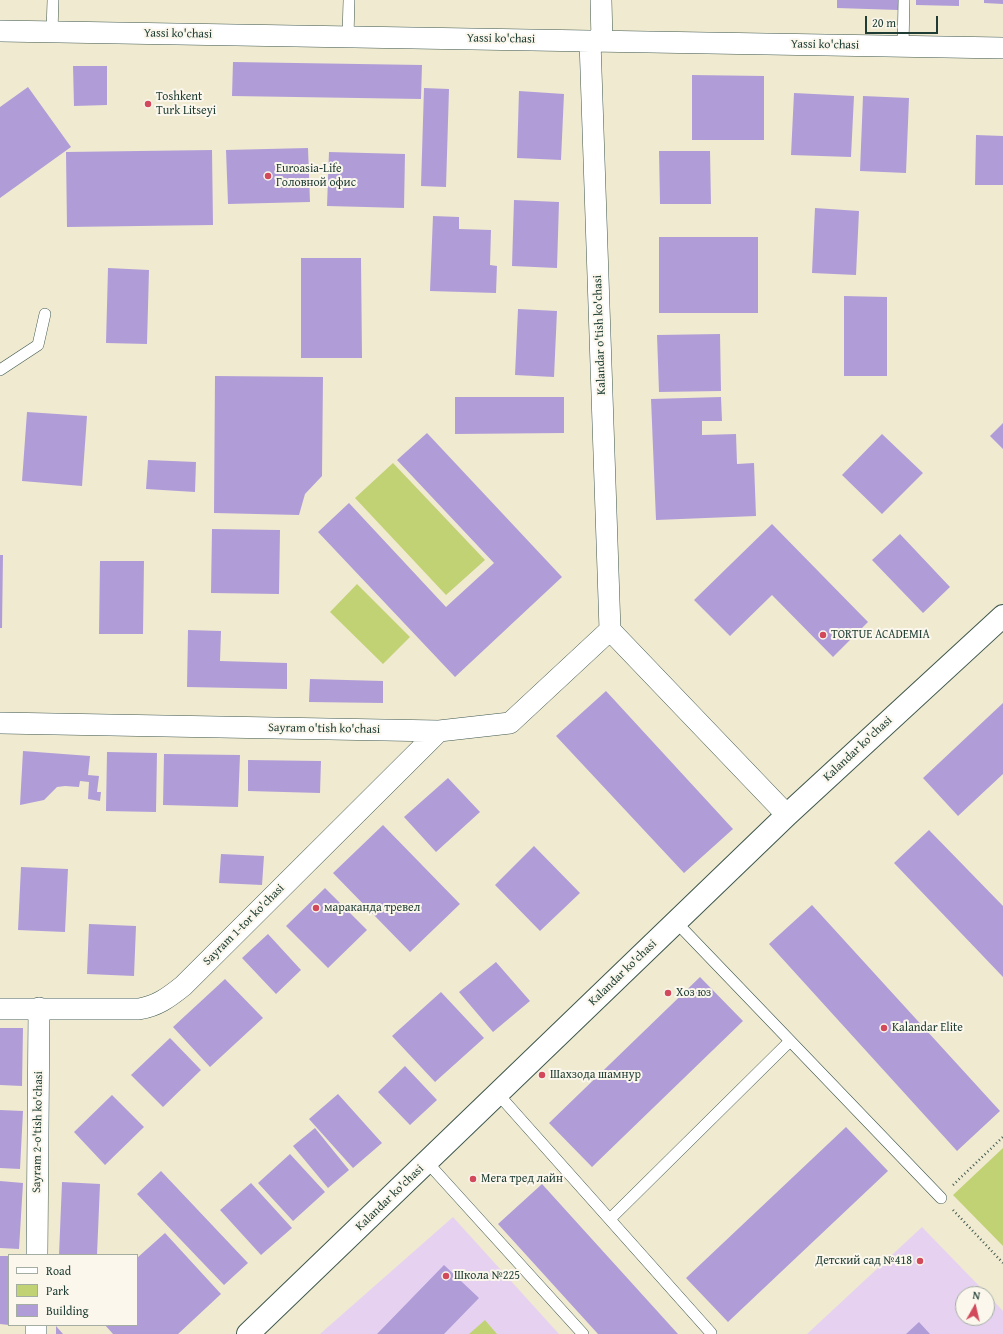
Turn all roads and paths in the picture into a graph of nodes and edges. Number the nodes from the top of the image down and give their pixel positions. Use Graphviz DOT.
graph roads {
  1 [pos="52,0"];
  2 [pos="350,0"];
  3 [pos="601,0"];
  4 [pos="904,0"];
  5 [pos="0,31"];
  6 [pos="52,32"];
  7 [pos="348,36"];
  8 [pos="596,41"];
  9 [pos="903,47"];
  10 [pos="1003,48"];
  11 [pos="46,314"];
  12 [pos="0,370"];
  13 [pos="1003,616"];
  14 [pos="610,630"];
  15 [pos="0,723"];
  16 [pos="439,731"];
  17 [pos="787,815"];
  18 [pos="676,922"];
  19 [pos="0,1008"];
  20 [pos="39,1008"];
  21 [pos="790,1041"];
  22 [pos="498,1094"];
  23 [pos="1003,1137"];
  24 [pos="427,1162"];
  25 [pos="941,1198"];
  26 [pos="610,1219"];
  27 [pos="37,1254"];
  28 [pos="1003,1264"];
  29 [pos="711,1333"];
  30 [pos="248,1334"];
  31 [pos="583,1334"];
  1 -- 6 [label="lane"];
  2 -- 7 [label="lane"];
  3 -- 8 [label="street, Kalandar o'tish ko'chasi"];
  4 -- 9 [label="lane"];
  5 -- 6 [label="street, Yassi ko'chasi"];
  6 -- 7 [label="street, Yassi ko'chasi"];
  7 -- 8 [label="street, Yassi ko'chasi"];
  8 -- 9 [label="street, Yassi ko'chasi"];
  8 -- 14 [label="street, Kalandar o'tish ko'chasi"];
  9 -- 10 [label="street, Yassi ko'chasi"];
  11 -- 12 [label="lane"];
  13 -- 17 [label="street, Kalandar ko'chasi"];
  14 -- 16 [label="street, Sayram o'tish ko'chasi"];
  14 -- 17 [label="street"];
  15 -- 16 [label="street, Sayram o'tish ko'chasi"];
  16 -- 20 [label="street, Sayram 1-tor ko'chasi"];
  17 -- 18 [label="street, Kalandar ko'chasi"];
  18 -- 21 [label="lane"];
  18 -- 22 [label="street, Kalandar ko'chasi"];
  19 -- 20 [label="street, Sayram 1-tor ko'chasi"];
  20 -- 27 [label="street, Sayram 2-o'tish ko'chasi"];
  21 -- 25 [label="lane"];
  21 -- 26 [label="lane"];
  22 -- 24 [label="street, Kalandar ko'chasi"];
  22 -- 26 [label="lane"];
  23 -- 25 [label="path"];
  24 -- 30 [label="street, Kalandar ko'chasi"];
  24 -- 31 [label="lane"];
  25 -- 28 [label="path"];
  26 -- 29 [label="lane"];
}
